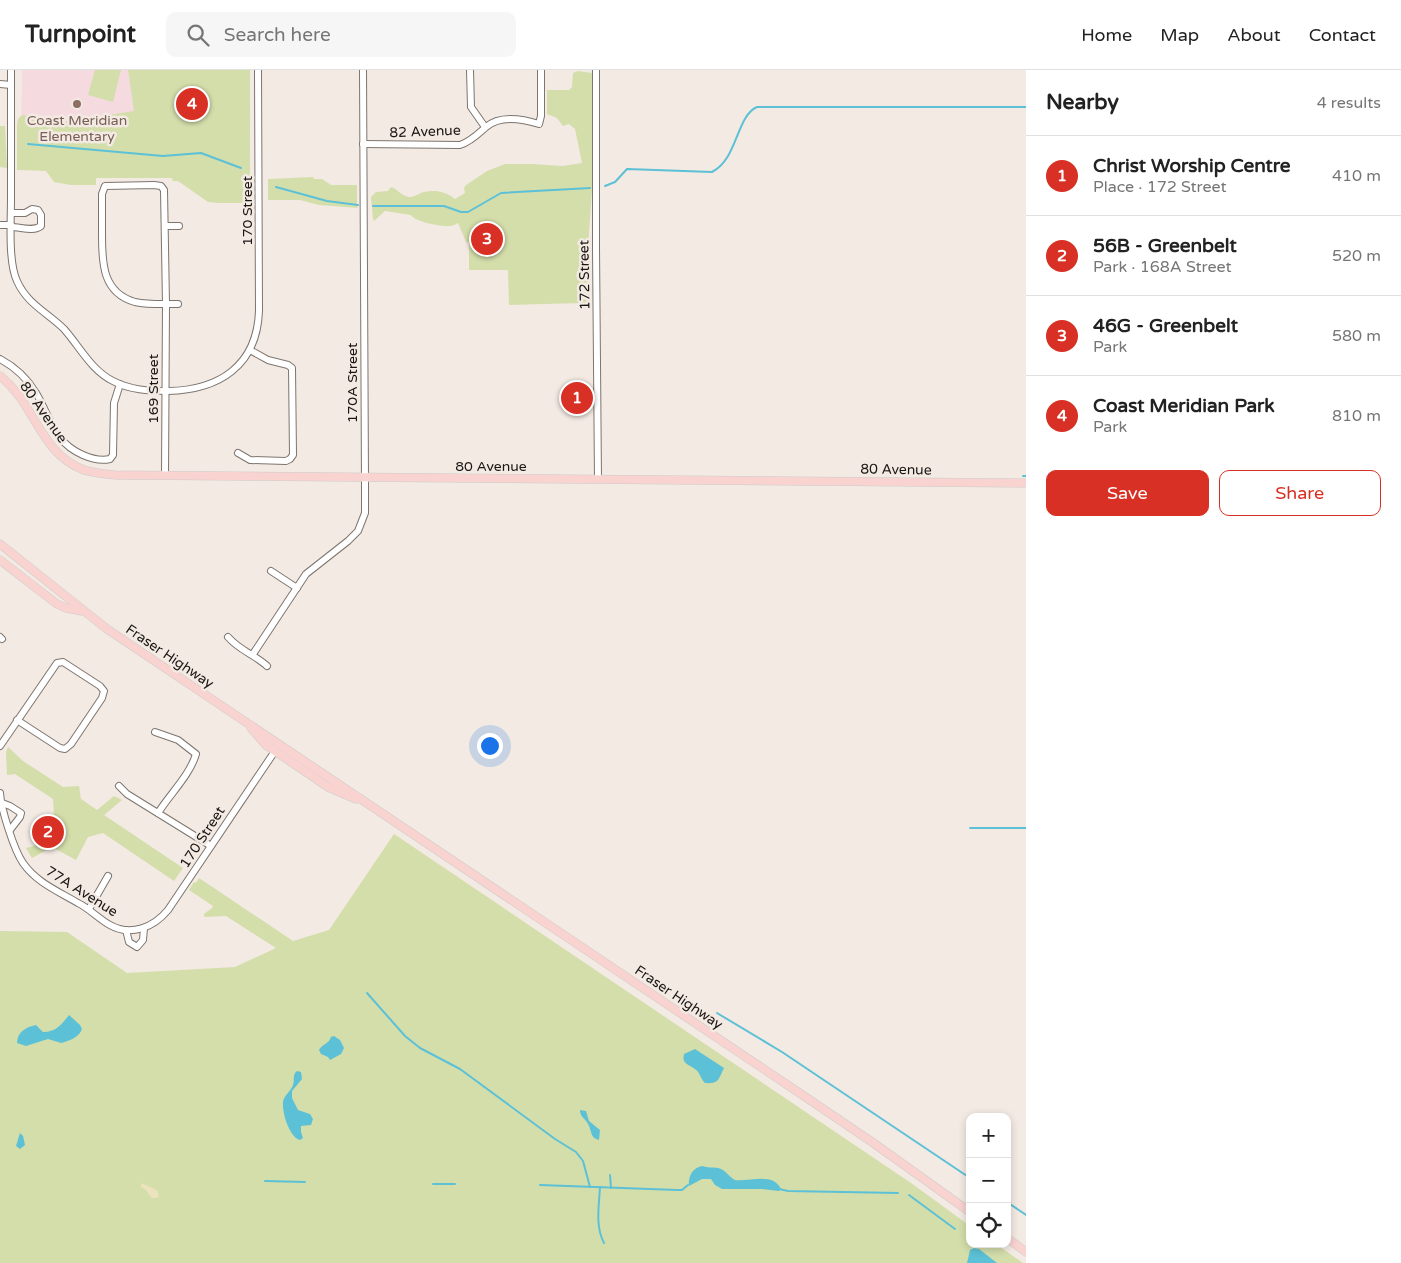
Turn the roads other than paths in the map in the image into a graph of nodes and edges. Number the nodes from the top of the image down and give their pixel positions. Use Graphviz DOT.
graph roads {
  1 [pos="11,70"];
  2 [pos="258,70"];
  3 [pos="363,70"];
  4 [pos="470,70"];
  5 [pos="541,70"];
  6 [pos="596,70"];
  7 [pos="0,84"];
  8 [pos="11,85"];
  9 [pos="485,127"];
  10 [pos="363,144"];
  11 [pos="11,213"];
  12 [pos="0,224"];
  13 [pos="11,226"];
  14 [pos="165,226"];
  15 [pos="178,226"];
  16 [pos="166,304"];
  17 [pos="178,304"];
  18 [pos="250,350"];
  19 [pos="0,359"];
  20 [pos="0,376"];
  21 [pos="120,384"];
  22 [pos="165,391"];
  23 [pos="238,453"];
  24 [pos="165,475"];
  25 [pos="365,477"];
  26 [pos="598,479"];
  27 [pos="1026,483"];
  28 [pos="0,544"];
  29 [pos="0,560"];
  30 [pos="271,571"];
  31 [pos="297,588"];
  32 [pos="86,612"];
  33 [pos="228,637"];
  34 [pos="253,654"];
  35 [pos="268,666"];
  36 [pos="243,719"];
  37 [pos="17,720"];
  38 [pos="155,732"];
  39 [pos="0,746"];
  40 [pos="275,751"];
  41 [pos="299,767"];
  42 [pos="328,776"];
  43 [pos="119,786"];
  44 [pos="0,793"];
  45 [pos="2,803"];
  46 [pos="371,806"];
  47 [pos="158,813"];
  48 [pos="10,830"];
  49 [pos="211,846"];
  50 [pos="108,876"];
  51 [pos="89,909"];
  52 [pos="144,928"];
  53 [pos="126,930"];
  54 [pos="966,1209"];
  55 [pos="1011,1241"];
  56 [pos="1026,1252"];
  1 -- 8 [label="street, 170 Street"];
  2 -- 18 [label="street, 170 Street"];
  3 -- 10 [label="street, 170A Street"];
  4 -- 9 [label="street"];
  5 -- 9 [label="street, 82 Avenue"];
  6 -- 26 [label="street, 172 Street"];
  7 -- 8 [label="street"];
  8 -- 11 [label="street, 170 Street"];
  9 -- 10 [label="street, 82 Avenue"];
  10 -- 25 [label="street, 170A Street"];
  11 -- 13 [label="street, 170 Street"];
  11 -- 13 [label="street"];
  12 -- 13 [label="street"];
  13 -- 21 [label="street, 170 Street"];
  14 -- 15 [label="street"];
  14 -- 16 [label="street, 169 Street"];
  14 -- 16 [label="street, 169 Street"];
  16 -- 17 [label="street"];
  16 -- 22 [label="street, 169 Street"];
  18 -- 22 [label="street, 170 Street"];
  18 -- 23 [label="street"];
  19 -- 21 [label="street"];
  20 -- 24 [label="main road, 80 Avenue"];
  21 -- 22 [label="street, 170 Street"];
  22 -- 24 [label="street, 169 Street"];
  24 -- 25 [label="main road, 80 Avenue"];
  25 -- 26 [label="main road, 80 Avenue"];
  25 -- 31 [label="street, 170A Street"];
  26 -- 27 [label="main road, 80 Avenue"];
  28 -- 32 [label="main road, Fraser Highway"];
  29 -- 32 [label="main road, Fraser Highway"];
  30 -- 31 [label="street"];
  31 -- 34 [label="street, 170A Street"];
  32 -- 36 [label="main road, Fraser Highway"];
  33 -- 34 [label="street"];
  34 -- 35 [label="street"];
  36 -- 40 [label="main road, Fraser Highway"];
  36 -- 42 [label="main road, Fraser Highway"];
  37 -- 37 [label="street"];
  37 -- 39 [label="street"];
  38 -- 47 [label="street"];
  40 -- 41 [label="main road, Fraser Highway"];
  40 -- 49 [label="street, 170 Street"];
  41 -- 42 [label="main road"];
  41 -- 46 [label="main road, Fraser Highway"];
  42 -- 46 [label="main road, Fraser Highway"];
  43 -- 47 [label="street"];
  44 -- 45 [label="street"];
  45 -- 48 [label="street"];
  45 -- 48 [label="street"];
  46 -- 54 [label="main road, Fraser Highway"];
  47 -- 49 [label="street"];
  48 -- 51 [label="street, 77A Avenue"];
  49 -- 52 [label="street, 170 Street"];
  50 -- 51 [label="street"];
  51 -- 53 [label="street, 77A Avenue"];
  52 -- 53 [label="street, 77A Avenue"];
  52 -- 53 [label="street"];
  55 -- 56 [label="main road"];
}
